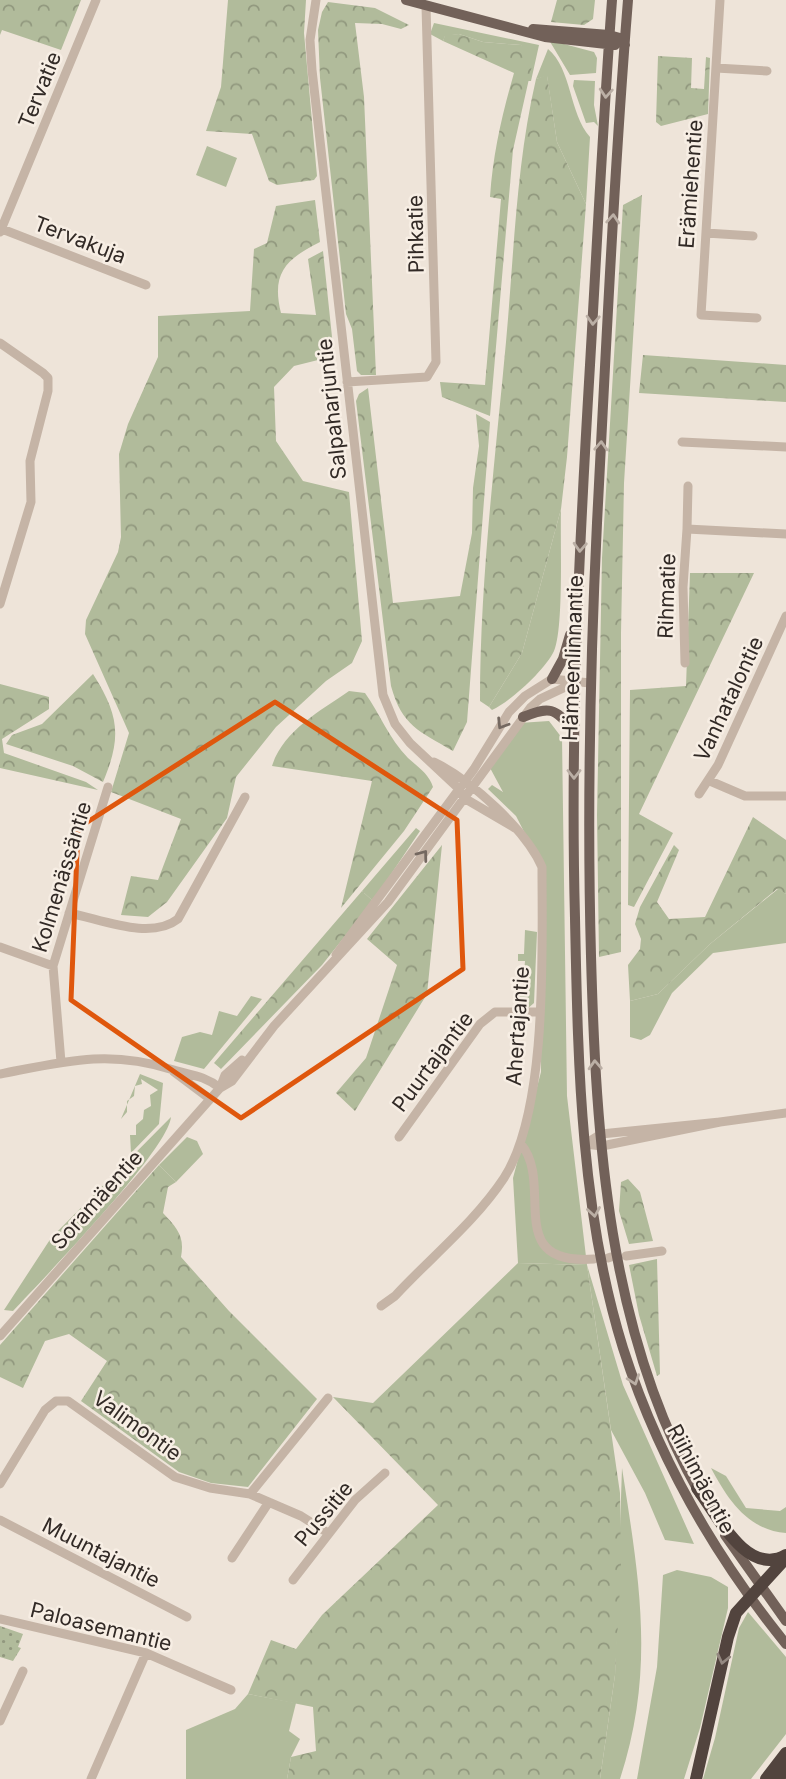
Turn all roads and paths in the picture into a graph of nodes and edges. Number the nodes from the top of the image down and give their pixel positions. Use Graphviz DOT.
graph roads {
  1 [pos="96,0"];
  2 [pos="316,0"];
  3 [pos="406,0"];
  4 [pos="612,0"];
  5 [pos="628,0"];
  6 [pos="720,0"];
  7 [pos="427,3"];
  8 [pos="609,41"];
  9 [pos="624,42"];
  10 [pos="716,68"];
  11 [pos="767,71"];
  12 [pos="1,230"];
  13 [pos="706,233"];
  14 [pos="754,236"];
  15 [pos="146,285"];
  16 [pos="757,318"];
  17 [pos="0,343"];
  18 [pos="347,382"];
  19 [pos="682,442"];
  20 [pos="786,447"];
  21 [pos="688,486"];
  22 [pos="687,529"];
  23 [pos="786,534"];
  24 [pos="0,604"];
  25 [pos="576,612"];
  26 [pos="786,616"];
  27 [pos="685,663"];
  28 [pos="552,679"];
  29 [pos="574,683"];
  30 [pos="590,683"];
  31 [pos="523,717"];
  32 [pos="573,729"];
  33 [pos="710,781"];
  34 [pos="460,784"];
  35 [pos="108,787"];
  36 [pos="472,787"];
  37 [pos="699,794"];
  38 [pos="786,796"];
  39 [pos="245,797"];
  40 [pos="464,798"];
  41 [pos="514,828"];
  42 [pos="69,913"];
  43 [pos="0,947"];
  44 [pos="332,963"];
  45 [pos="53,966"];
  46 [pos="539,1012"];
  47 [pos="61,1062"];
  48 [pos="170,1069"];
  49 [pos="0,1074"];
  50 [pos="220,1088"];
  51 [pos="209,1099"];
  52 [pos="786,1113"];
  53 [pos="720,1122"];
  54 [pos="601,1133"];
  55 [pos="399,1137"];
  56 [pos="521,1144"];
  57 [pos="585,1144"];
  58 [pos="602,1146"];
  59 [pos="662,1251"];
  60 [pos="626,1256"];
  61 [pos="594,1259"];
  62 [pos="381,1306"];
  63 [pos="614,1314"];
  64 [pos="630,1315"];
  65 [pos="0,1336"];
  66 [pos="328,1398"];
  67 [pos="385,1473"];
  68 [pos="0,1484"];
  69 [pos="696,1488"];
  70 [pos="250,1493"];
  71 [pos="270,1502"];
  72 [pos="0,1520"];
  73 [pos="328,1533"];
  74 [pos="786,1556"];
  75 [pos="232,1559"];
  76 [pos="293,1580"];
  77 [pos="760,1587"];
  78 [pos="749,1598"];
  79 [pos="187,1617"];
  80 [pos="0,1619"];
  81 [pos="786,1621"];
  82 [pos="786,1644"];
  83 [pos="146,1653"];
  84 [pos="23,1671"];
  85 [pos="231,1689"];
  86 [pos="0,1721"];
  87 [pos="786,1754"];
  88 [pos="786,1769"];
  89 [pos="91,1779"];
  90 [pos="696,1779"];
  91 [pos="766,1779"];
  92 [pos="778,1779"];
  1 -- 12 [label="street, Tervatie"];
  2 -- 18 [label="street, Salpaharjuntie"];
  3 -- 7 [label="main road"];
  4 -- 8 [label="main road, Hämeenlinnantie"];
  5 -- 9 [label="main road, Hämeenlinnantie"];
  6 -- 10 [label="street, Erämiehentie"];
  7 -- 8 [label="main road"];
  7 -- 18 [label="street, Pihkatie"];
  8 -- 9 [label="main road"];
  8 -- 25 [label="main road, Hämeenlinnantie, one-way"];
  30 -- 9 [label="main road, Hämeenlinnantie, one-way"];
  10 -- 11 [label="street"];
  10 -- 13 [label="street, Erämiehentie"];
  12 -- 15 [label="street, Tervakuja"];
  13 -- 14 [label="street"];
  13 -- 16 [label="street, Erämiehentie"];
  17 -- 24 [label="street"];
  18 -- 34 [label="street, Salpaharjuntie"];
  19 -- 20 [label="street"];
  21 -- 22 [label="street, Rihmatie"];
  22 -- 23 [label="street, Rihmatie"];
  22 -- 27 [label="street, Rihmatie"];
  25 -- 28 [label="main road"];
  25 -- 29 [label="main road, Hämeenlinnantie"];
  26 -- 33 [label="street, Vanhatalontie"];
  28 -- 29 [label="street, Soramäentie"];
  28 -- 34 [label="street, Soramäentie, one-way"];
  29 -- 30 [label="street, Soramäentie"];
  29 -- 31 [label="street, Soramäentie"];
  29 -- 32 [label="main road, Hämeenlinnantie"];
  54 -- 30 [label="main road, Hämeenlinnantie, one-way"];
  31 -- 32 [label="main road"];
  31 -- 36 [label="street, Soramäentie"];
  32 -- 57 [label="main road, Hämeenlinnantie, one-way"];
  33 -- 37 [label="street, Vanhatalontie"];
  33 -- 38 [label="street"];
  34 -- 36 [label="street"];
  34 -- 40 [label="street, Ahertajantie"];
  34 -- 44 [label="street, Soramäentie"];
  35 -- 42 [label="street, Kolmenässäntie"];
  36 -- 40 [label="street, Soramäentie"];
  36 -- 41 [label="street, Ahertajantie"];
  39 -- 42 [label="street"];
  40 -- 41 [label="street, Ahertajantie"];
  44 -- 40 [label="street, Soramäentie, one-way"];
  41 -- 46 [label="street, Ahertajantie"];
  42 -- 45 [label="street, Kolmenässäntie"];
  43 -- 45 [label="street"];
  44 -- 50 [label="street, Soramäentie"];
  45 -- 47 [label="street, Kolmenässäntie"];
  46 -- 55 [label="street, Puurtajantie"];
  46 -- 56 [label="street, Ahertajantie"];
  47 -- 48 [label="street"];
  47 -- 49 [label="street"];
  48 -- 50 [label="street"];
  48 -- 51 [label="street"];
  50 -- 51 [label="street, Soramäentie"];
  51 -- 65 [label="street, Soramäentie"];
  52 -- 53 [label="street"];
  53 -- 54 [label="street"];
  53 -- 58 [label="street"];
  54 -- 57 [label="street"];
  54 -- 58 [label="main road, Hämeenlinnantie"];
  56 -- 61 [label="street"];
  56 -- 62 [label="street, Ahertajantie"];
  57 -- 58 [label="street"];
  57 -- 63 [label="main road, Hämeenlinnantie, one-way"];
  58 -- 64 [label="main road, Hämeenlinnantie"];
  59 -- 60 [label="street"];
  63 -- 78 [label="main road, Riihimäentie, one-way"];
  64 -- 69 [label="main road, Riihimäentie"];
  66 -- 70 [label="street"];
  67 -- 73 [label="street, Pussitie"];
  68 -- 70 [label="street, Valimontie"];
  69 -- 74 [label="highway"];
  69 -- 77 [label="main road, Riihimäentie"];
  70 -- 71 [label="street, Valimontie"];
  71 -- 73 [label="street, Valimontie"];
  71 -- 75 [label="street"];
  72 -- 79 [label="street, Muuntajantie"];
  73 -- 76 [label="street, Pussitie"];
  74 -- 77 [label="highway"];
  77 -- 78 [label="highway"];
  77 -- 81 [label="main road, Riihimäentie"];
  78 -- 82 [label="main road, Riihimäentie"];
  78 -- 90 [label="highway, one-way"];
  80 -- 83 [label="street, Paloasemantie"];
  83 -- 85 [label="street, Paloasemantie"];
  83 -- 89 [label="street"];
  84 -- 86 [label="street"];
  87 -- 91 [label="highway"];
  88 -- 92 [label="highway"];
}
